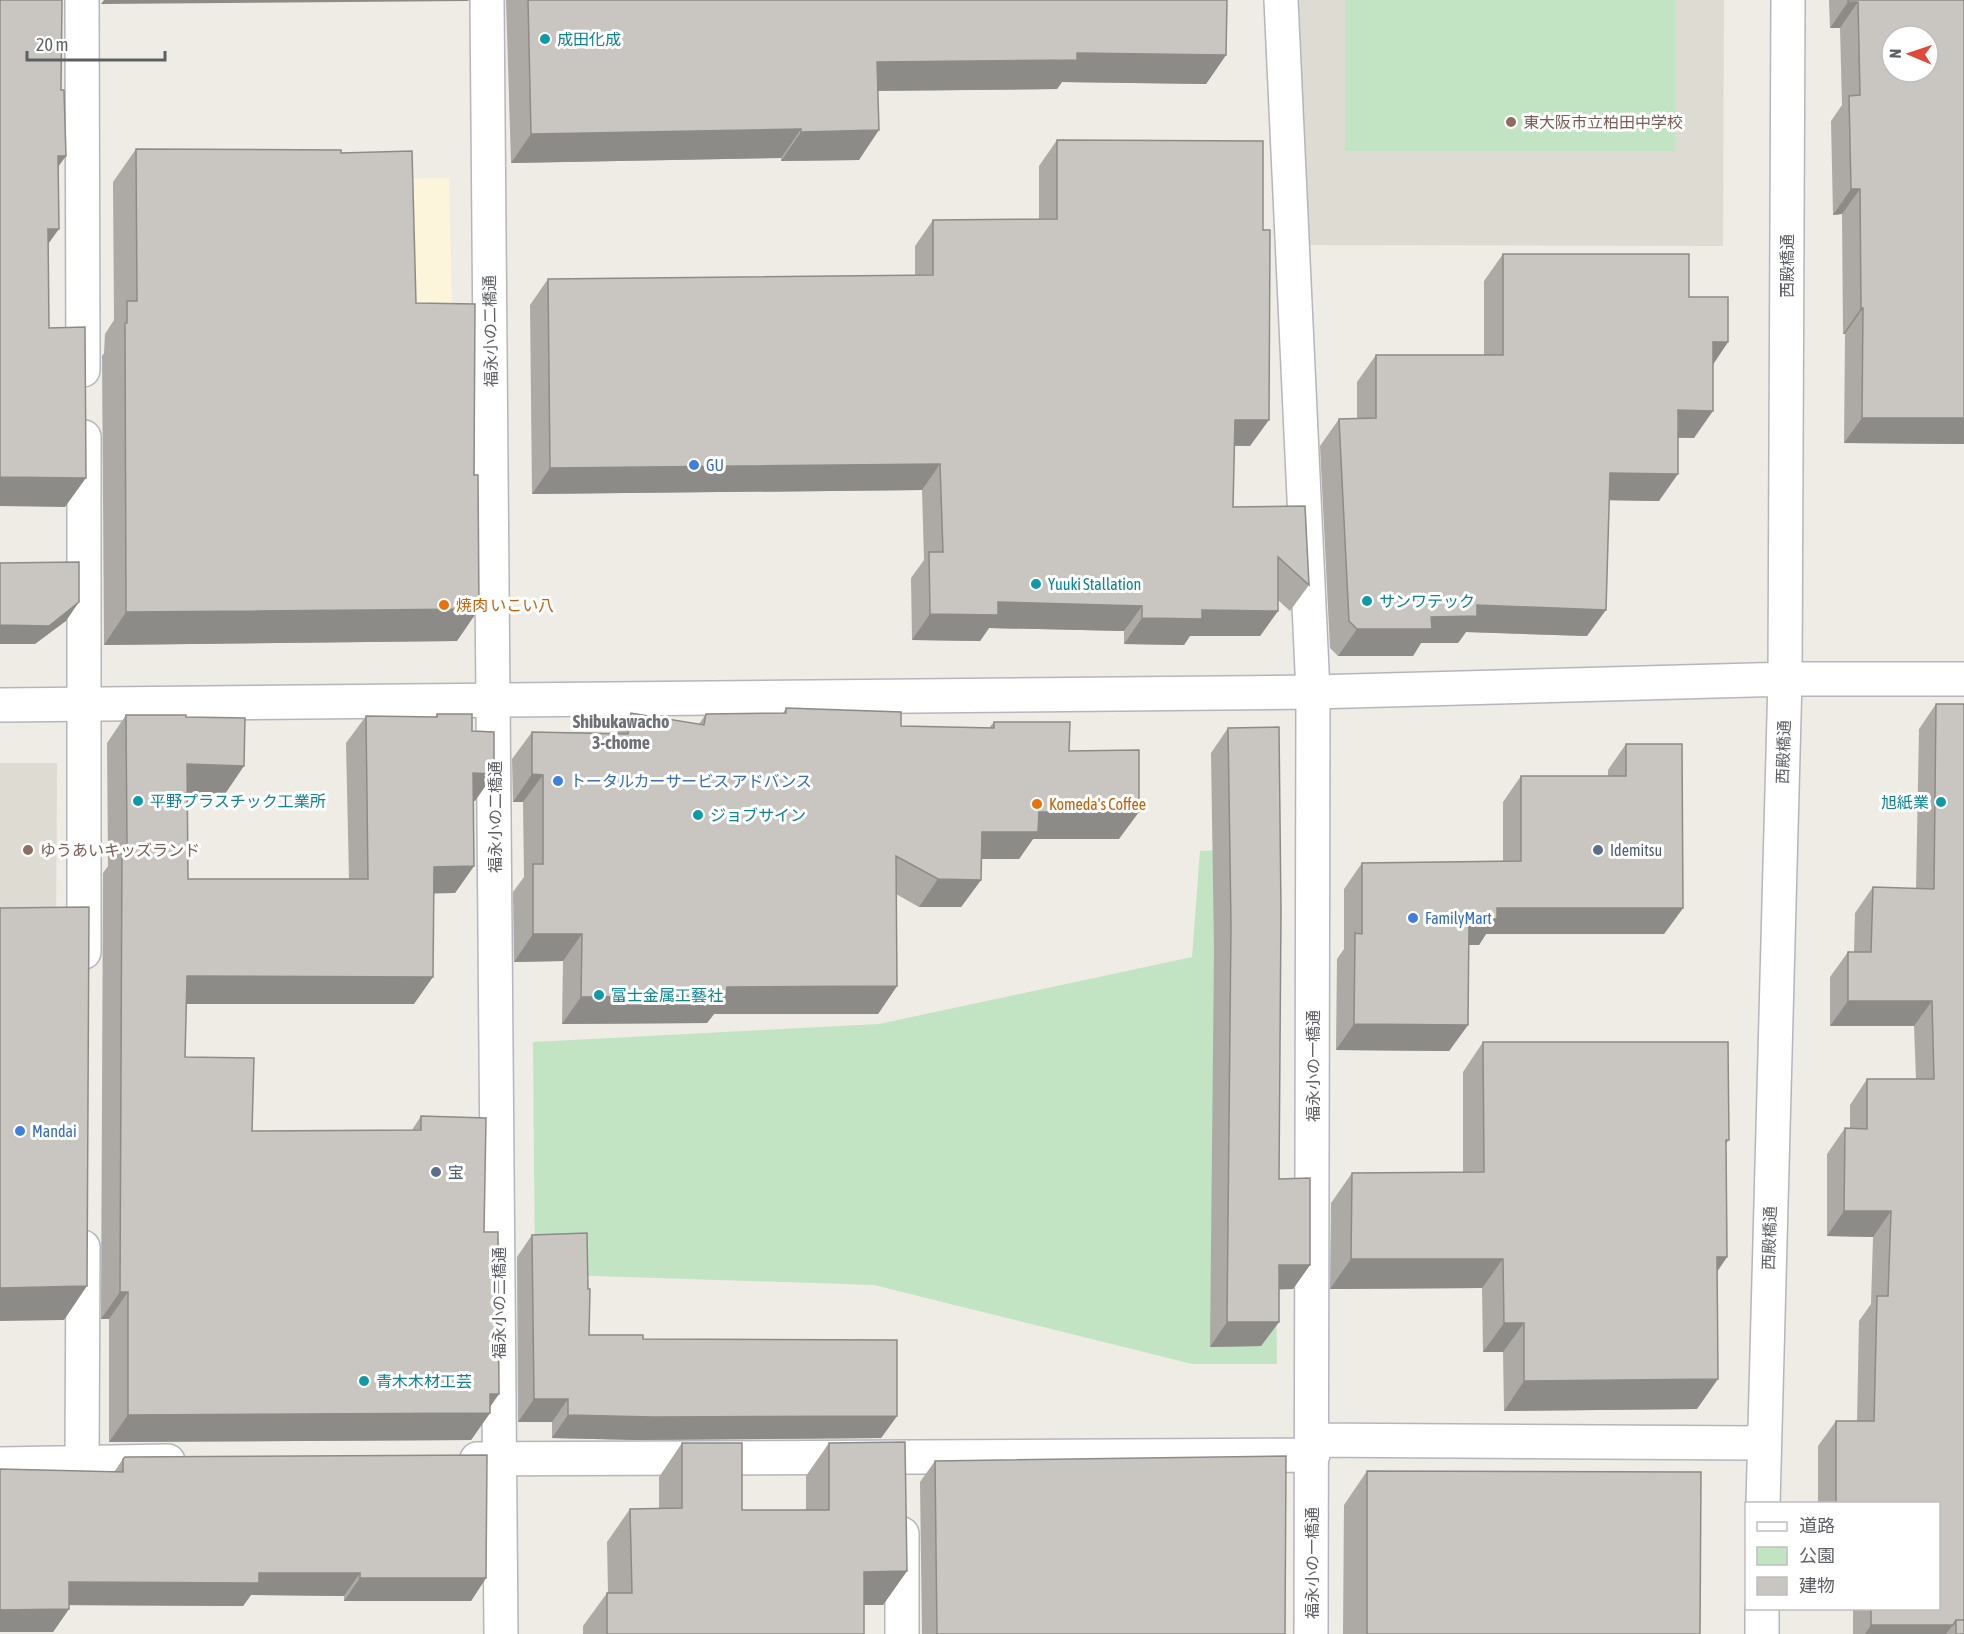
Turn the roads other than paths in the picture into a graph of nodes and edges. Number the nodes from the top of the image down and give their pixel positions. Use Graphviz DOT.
graph roads {
  1 [pos="82,0"];
  2 [pos="487,0"];
  3 [pos="1281,0"];
  4 [pos="1788,0"];
  5 [pos="1785,679"];
  6 [pos="1964,679"];
  7 [pos="1313,692"];
  8 [pos="494,701"];
  9 [pos="85,704"];
  10 [pos="0,705"];
  11 [pos="84,976"];
  12 [pos="83,1213"];
  13 [pos="1764,1434"];
  14 [pos="1312,1448"];
  15 [pos="500,1459"];
  16 [pos="452,1460"];
  17 [pos="82,1461"];
  18 [pos="202,1461"];
  19 [pos="0,1464"];
  20 [pos="902,1480"];
  21 [pos="1763,1502"];
  22 [pos="1762,1610"];
  23 [pos="501,1634"];
  24 [pos="902,1634"];
  25 [pos="1311,1634"];
  26 [pos="1762,1634"];
  1 -- 9 [label="street"];
  2 -- 8 [label="street, 福永小の二橋通"];
  3 -- 7 [label="street, 福永小の一橋通"];
  4 -- 5 [label="street, 西殿橋通"];
  5 -- 6 [label="street"];
  5 -- 7 [label="street"];
  5 -- 13 [label="street, 西殿橋通"];
  7 -- 8 [label="street"];
  7 -- 14 [label="street, 福永小の一橋通"];
  8 -- 9 [label="street"];
  8 -- 15 [label="street, 福永小の二橋通"];
  9 -- 10 [label="street"];
  9 -- 11 [label="street"];
  12 -- 17 [label="street"];
  13 -- 14 [label="street"];
  13 -- 21 [label="street, 西殿橋通"];
  14 -- 20 [label="street"];
  14 -- 25 [label="street, 福永小の一橋通"];
  15 -- 16 [label="street"];
  15 -- 20 [label="street"];
  15 -- 23 [label="street, 福永小の二橋通"];
  17 -- 18 [label="street"];
  17 -- 19 [label="street"];
  20 -- 24 [label="street"];
  22 -- 26 [label="street"];
}
